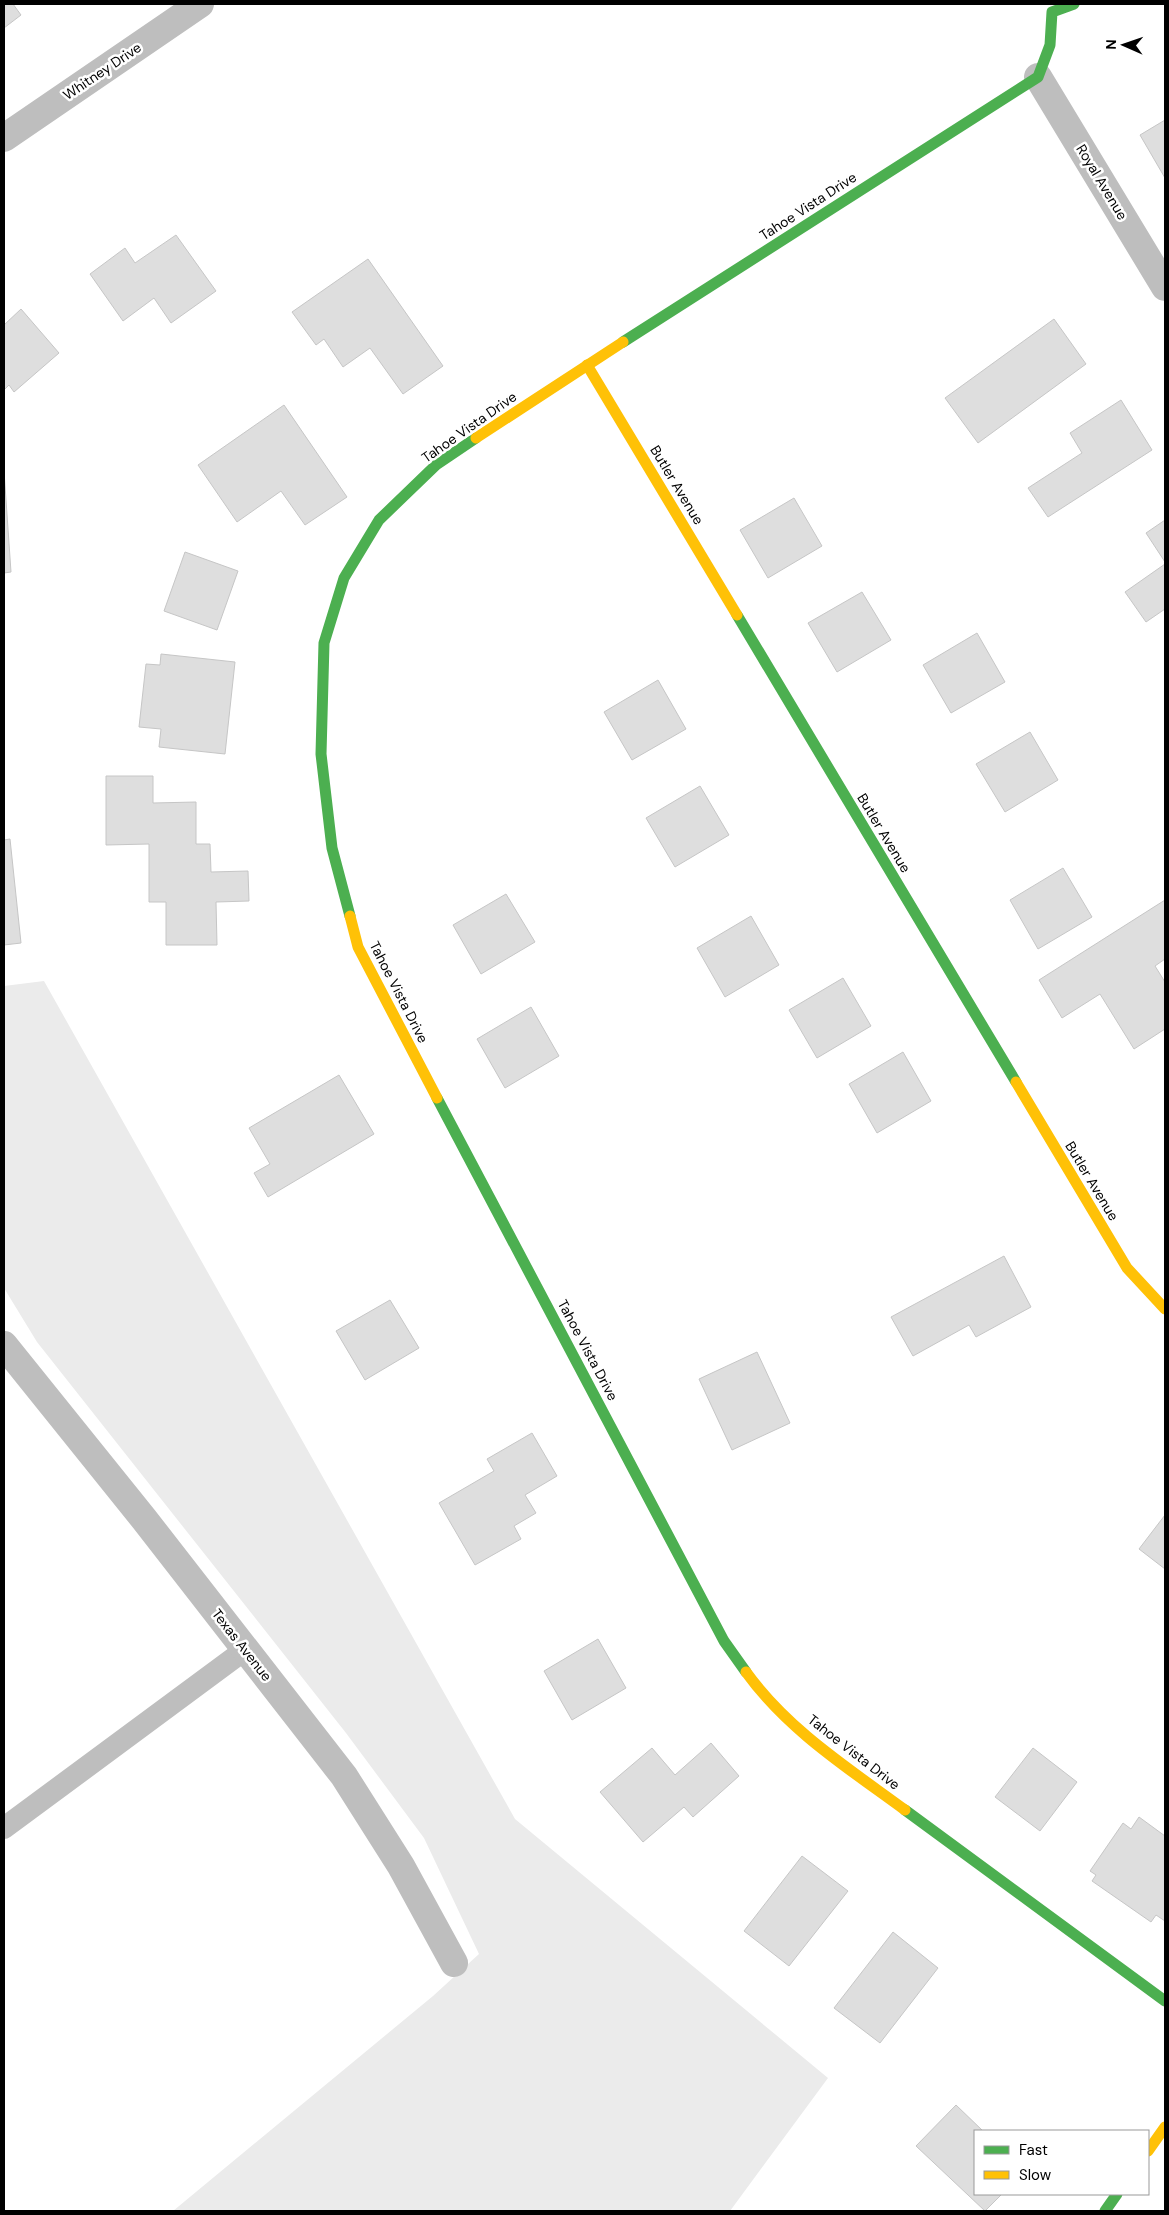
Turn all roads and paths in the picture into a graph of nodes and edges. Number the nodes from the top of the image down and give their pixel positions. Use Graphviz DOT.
graph roads {
  1 [pos="200,4"];
  2 [pos="1058,6"];
  3 [pos="1038,77"];
  4 [pos="4,138"];
  5 [pos="1165,287"];
  6 [pos="587,365"];
  7 [pos="1165,1309"];
  8 [pos="4,1345"];
  9 [pos="246,1649"];
  10 [pos="4,1828"];
  11 [pos="454,1963"];
  12 [pos="1165,2001"];
  13 [pos="1165,2126"];
  14 [pos="1149,2150"];
  15 [pos="1116,2195"];
  16 [pos="1105,2211"];
  1 -- 4 [label="street, Whitney Drive"];
  2 -- 3 [label="street"];
  3 -- 5 [label="street, Royal Avenue"];
  3 -- 6 [label="street, Tahoe Vista Drive"];
  6 -- 7 [label="street, Butler Avenue"];
  6 -- 12 [label="street, Tahoe Vista Drive"];
  8 -- 9 [label="street, Texas Avenue"];
  9 -- 10 [label="lane"];
  9 -- 11 [label="street, Texas Avenue"];
  13 -- 14 [label="street"];
  15 -- 16 [label="street"];
}
